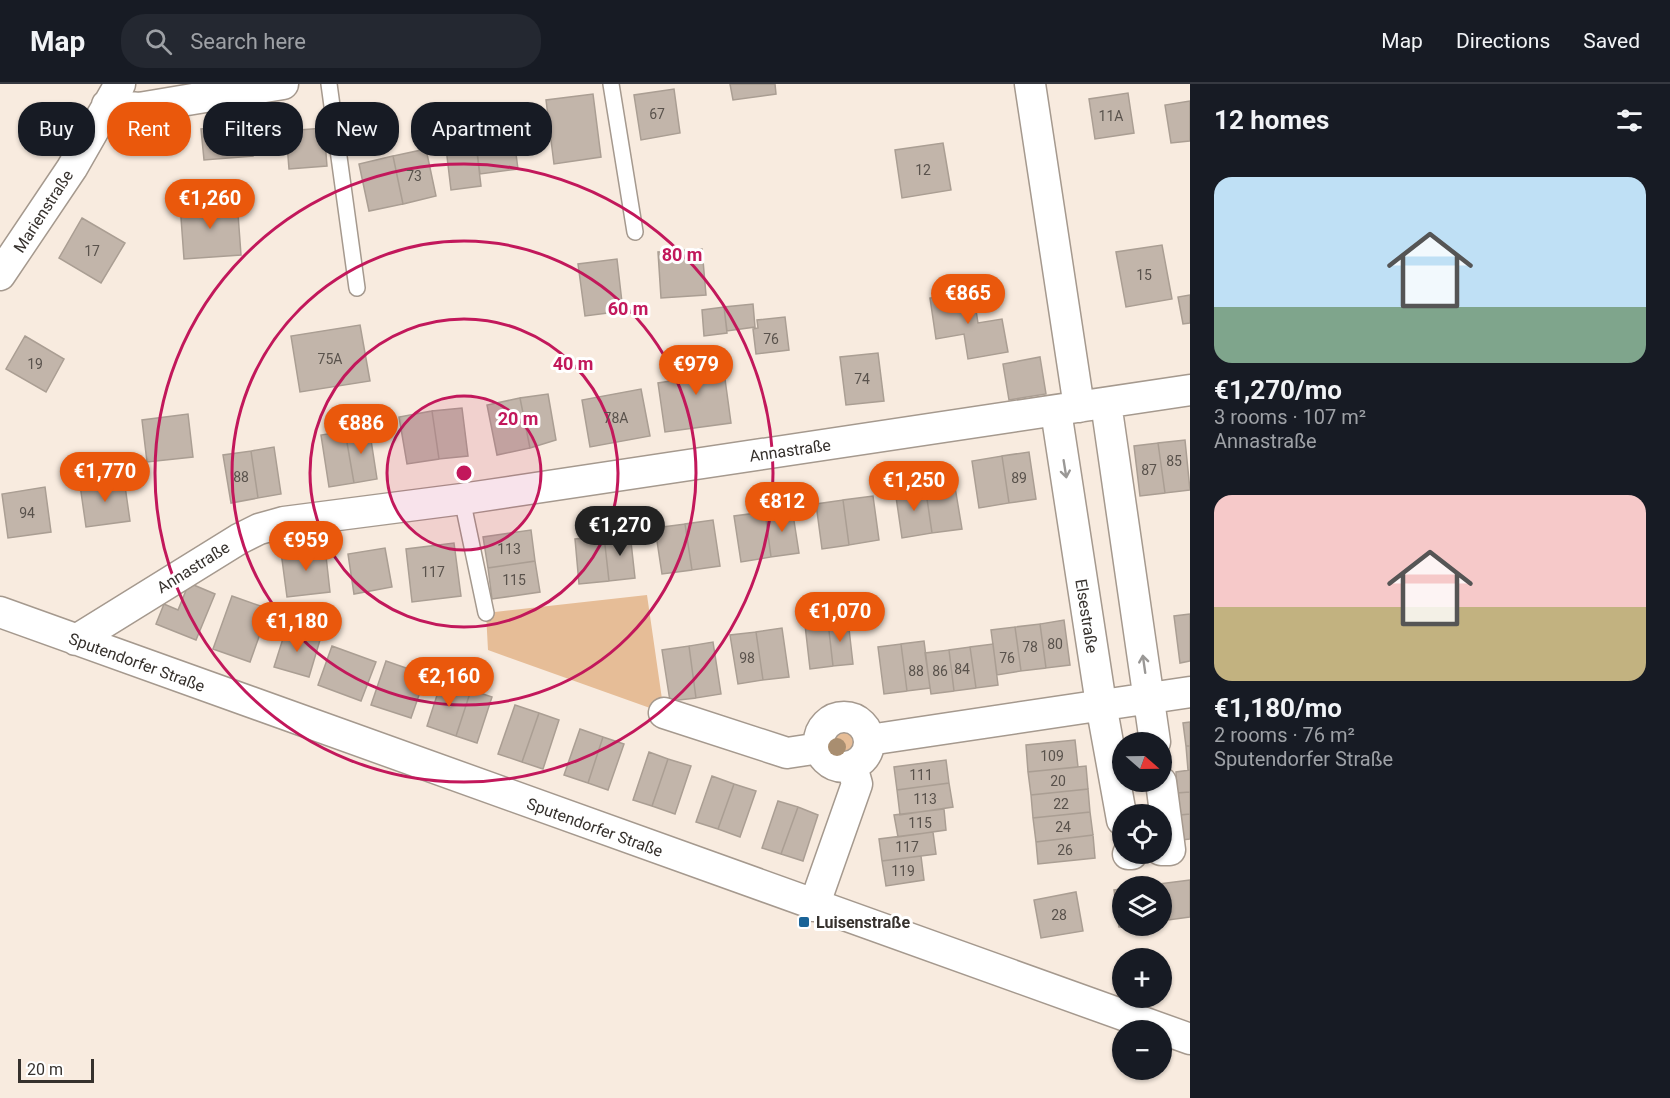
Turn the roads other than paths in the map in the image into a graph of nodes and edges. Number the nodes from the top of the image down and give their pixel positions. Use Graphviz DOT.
graph roads {
  1 [pos="283,84"];
  2 [pos="329,84"];
  3 [pos="611,84"];
  4 [pos="1030,84"];
  5 [pos="113,94"];
  6 [pos="635,232"];
  7 [pos="0,275"];
  8 [pos="357,288"];
  9 [pos="1190,390"];
  10 [pos="1080,407"];
  11 [pos="462,499"];
  12 [pos="0,612"];
  13 [pos="486,613"];
  14 [pos="76,640"];
  15 [pos="1190,692"];
  16 [pos="1149,697"];
  17 [pos="1101,704"];
  18 [pos="664,713"];
  19 [pos="1154,732"];
  20 [pos="869,740"];
  21 [pos="820,748"];
  22 [pos="852,766"];
  23 [pos="1119,804"];
  24 [pos="814,906"];
  25 [pos="1190,1039"];
  1 -- 5 [label="street"];
  2 -- 8 [label="lane"];
  3 -- 6 [label="lane"];
  4 -- 10 [label="street, Elsestraße"];
  5 -- 7 [label="street, Marienstraße"];
  9 -- 10 [label="street, Annastraße"];
  10 -- 11 [label="street, Annastraße"];
  16 -- 10 [label="street, Elsestraße, one-way"];
  10 -- 17 [label="street, Elsestraße, one-way"];
  11 -- 13 [label="lane"];
  11 -- 14 [label="street, Annastraße"];
  12 -- 14 [label="street, Sputendorfer Straße"];
  14 -- 24 [label="street, Sputendorfer Straße"];
  15 -- 16 [label="street"];
  16 -- 17 [label="street"];
  16 -- 19 [label="street, Elsestraße"];
  17 -- 20 [label="street"];
  17 -- 23 [label="street, Elsestraße"];
  18 -- 21 [label="street"];
  20 -- 21 [label="street"];
  20 -- 22 [label="street"];
  21 -- 22 [label="street"];
  22 -- 24 [label="street"];
  24 -- 25 [label="street, Sputendorfer Straße"];
}
